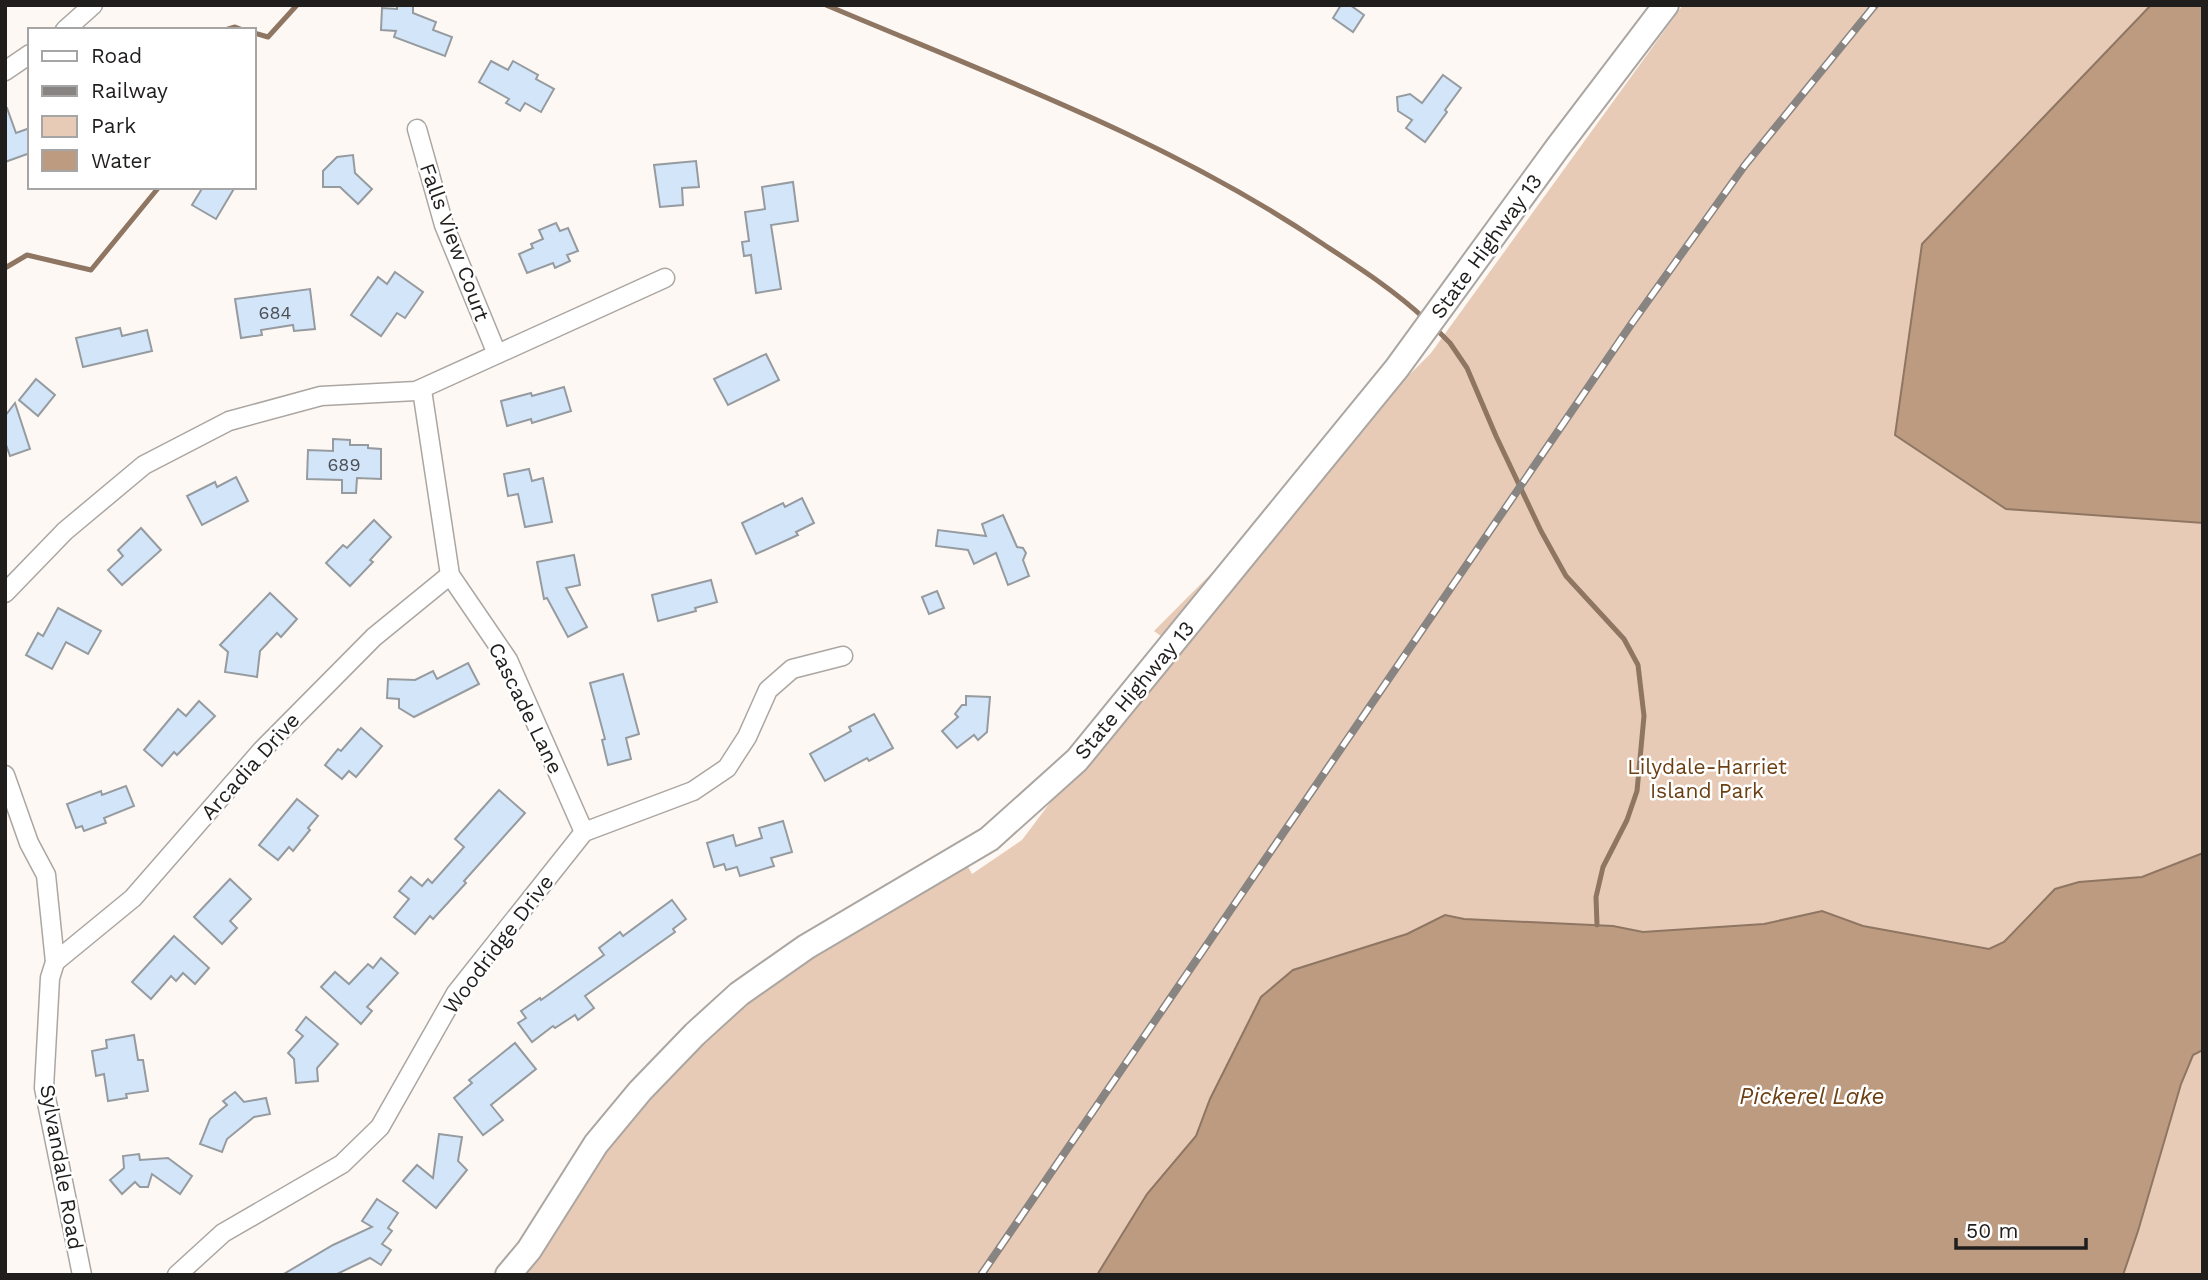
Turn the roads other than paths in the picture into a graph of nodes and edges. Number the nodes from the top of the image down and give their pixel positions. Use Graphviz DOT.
graph roads {
  1 [pos="93,5"];
  2 [pos="1667,5"];
  3 [pos="67,28"];
  4 [pos="28,55"];
  5 [pos="5,71"];
  6 [pos="416,129"];
  7 [pos="665,278"];
  8 [pos="497,354"];
  9 [pos="415,391"];
  10 [pos="450,575"];
  11 [pos="5,593"];
  12 [pos="843,656"];
  13 [pos="5,775"];
  14 [pos="584,832"];
  15 [pos="55,962"];
  16 [pos="82,1275"];
  17 [pos="177,1275"];
  18 [pos="508,1275"];
  1 -- 3 [label="street"];
  2 -- 18 [label="street, State Highway 13"];
  4 -- 5 [label="street"];
  6 -- 8 [label="street, Falls View Court"];
  7 -- 8 [label="street"];
  8 -- 9 [label="street"];
  9 -- 10 [label="street, Cascade Lane"];
  9 -- 11 [label="street"];
  10 -- 14 [label="street, Cascade Lane"];
  10 -- 15 [label="street, Arcadia Drive"];
  12 -- 14 [label="street"];
  13 -- 15 [label="street, Sylvandale Road"];
  14 -- 17 [label="street, Woodridge Drive"];
  15 -- 16 [label="street, Sylvandale Road"];
}
